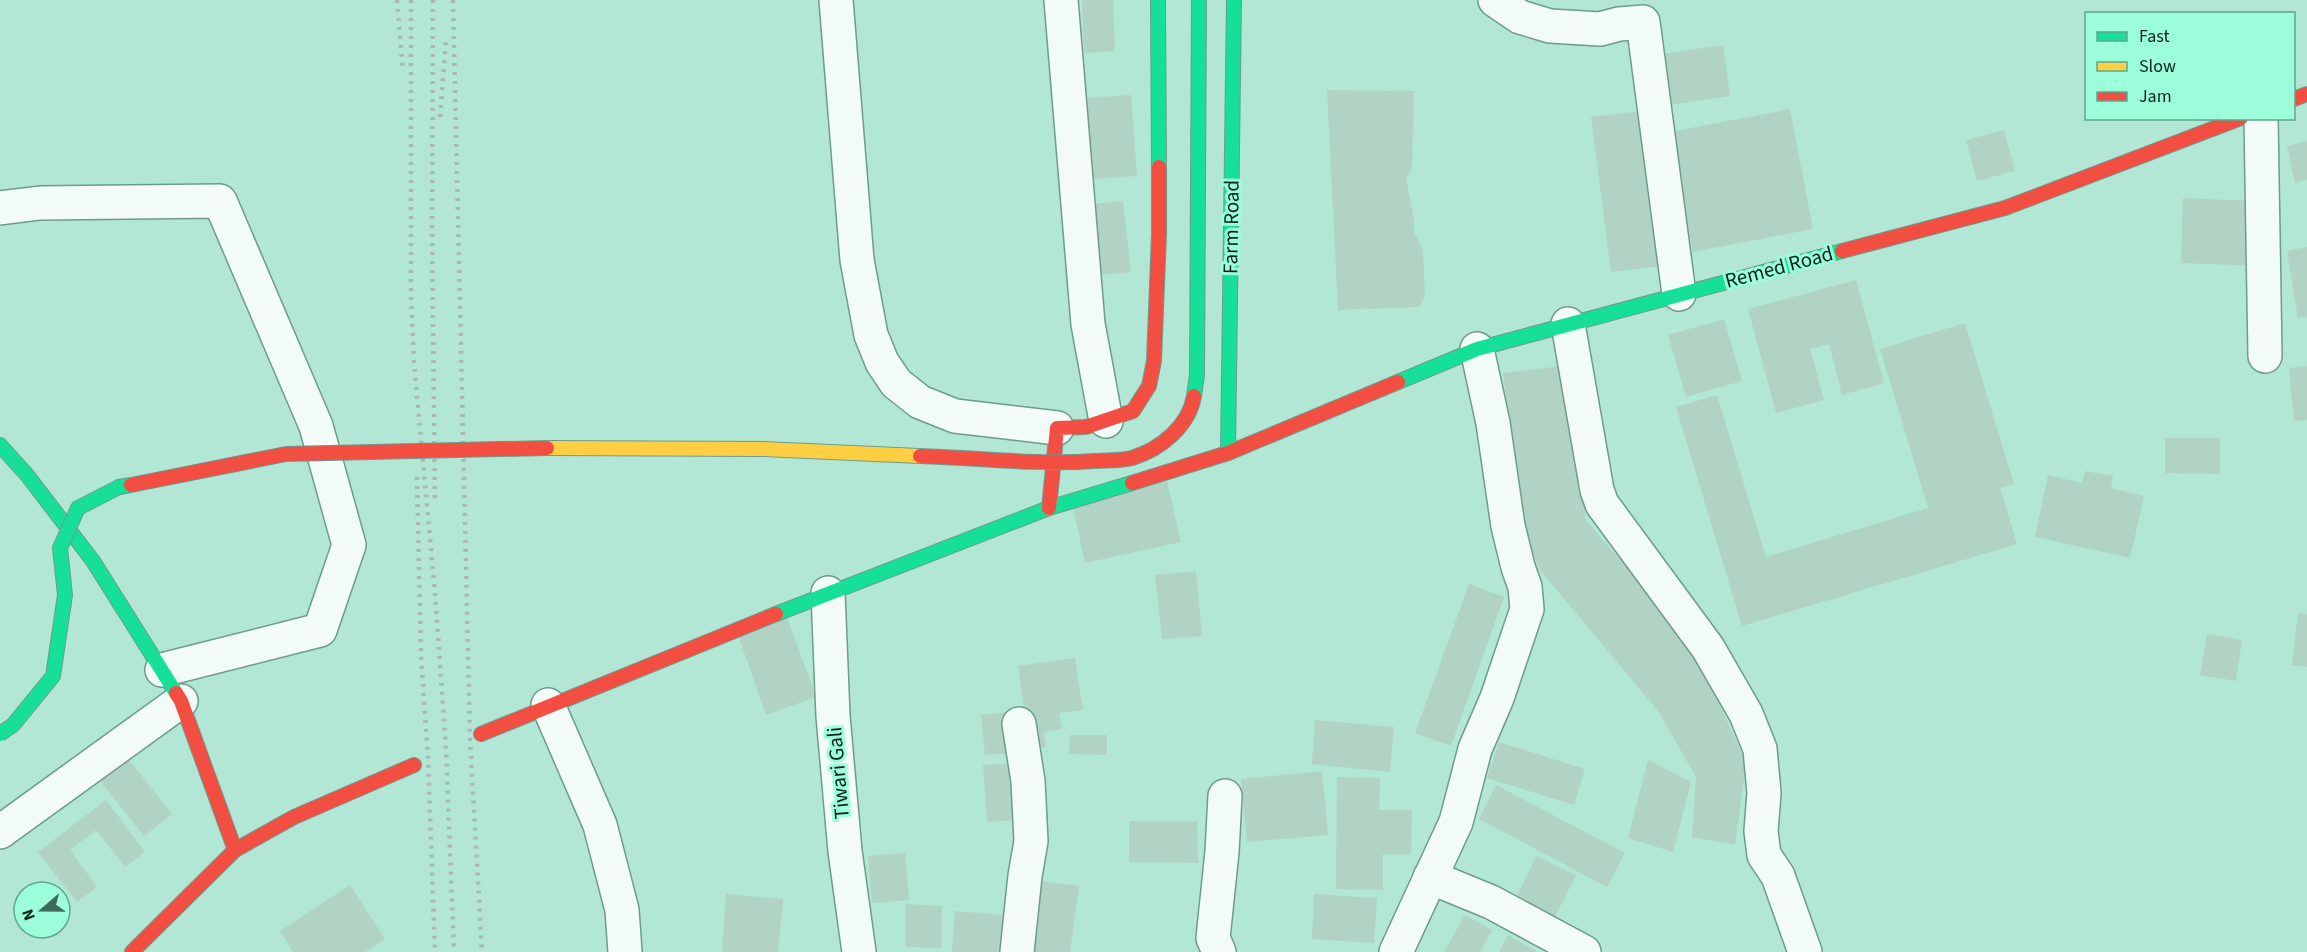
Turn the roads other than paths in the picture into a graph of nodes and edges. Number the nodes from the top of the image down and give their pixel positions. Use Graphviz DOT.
graph roads {
  1 [pos="836,0"];
  2 [pos="1061,0"];
  3 [pos="1158,0"];
  4 [pos="1199,0"];
  5 [pos="1235,0"];
  6 [pos="1495,0"];
  7 [pos="2236,120"];
  8 [pos="2261,120"];
  9 [pos="0,208"];
  10 [pos="1679,294"];
  11 [pos="1568,324"];
  12 [pos="1478,349"];
  13 [pos="2265,356"];
  14 [pos="1106,421"];
  15 [pos="1057,428"];
  16 [pos="0,445"];
  17 [pos="1228,453"];
  18 [pos="1049,508"];
  19 [pos="828,593"];
  20 [pos="162,670"];
  21 [pos="181,701"];
  22 [pos="548,705"];
  23 [pos="1019,724"];
  24 [pos="0,734"];
  25 [pos="481,734"];
  26 [pos="414,765"];
  27 [pos="1225,796"];
  28 [pos="0,832"];
  29 [pos="235,850"];
  30 [pos="1430,877"];
  31 [pos="1578,951"];
  32 [pos="132,952"];
  33 [pos="625,952"];
  34 [pos="859,952"];
  35 [pos="1017,952"];
  36 [pos="1219,952"];
  37 [pos="1396,952"];
  38 [pos="1805,952"];
  1 -- 15 [label="street"];
  2 -- 14 [label="street"];
  3 -- 14 [label="street"];
  4 -- 24 [label="street, bridge"];
  5 -- 17 [label="street, Farm Road"];
  6 -- 10 [label="street"];
  7 -- 10 [label="street, Remed Road"];
  8 -- 13 [label="street"];
  9 -- 20 [label="street"];
  10 -- 11 [label="street, Remed Road"];
  11 -- 12 [label="street, Remed Road"];
  11 -- 38 [label="street"];
  12 -- 17 [label="street, Remed Road"];
  12 -- 30 [label="street"];
  14 -- 15 [label="street"];
  15 -- 18 [label="street"];
  16 -- 20 [label="street"];
  17 -- 18 [label="street, Remed Road"];
  18 -- 19 [label="street, Remed Road"];
  19 -- 22 [label="street, Remed Road"];
  19 -- 34 [label="street, Tiwari Gali"];
  20 -- 21 [label="street"];
  21 -- 28 [label="street"];
  21 -- 29 [label="street"];
  22 -- 25 [label="street, Remed Road"];
  22 -- 33 [label="street"];
  23 -- 35 [label="street"];
  26 -- 29 [label="street"];
  27 -- 36 [label="street"];
  29 -- 32 [label="street"];
  30 -- 31 [label="street"];
  30 -- 37 [label="street"];
}
